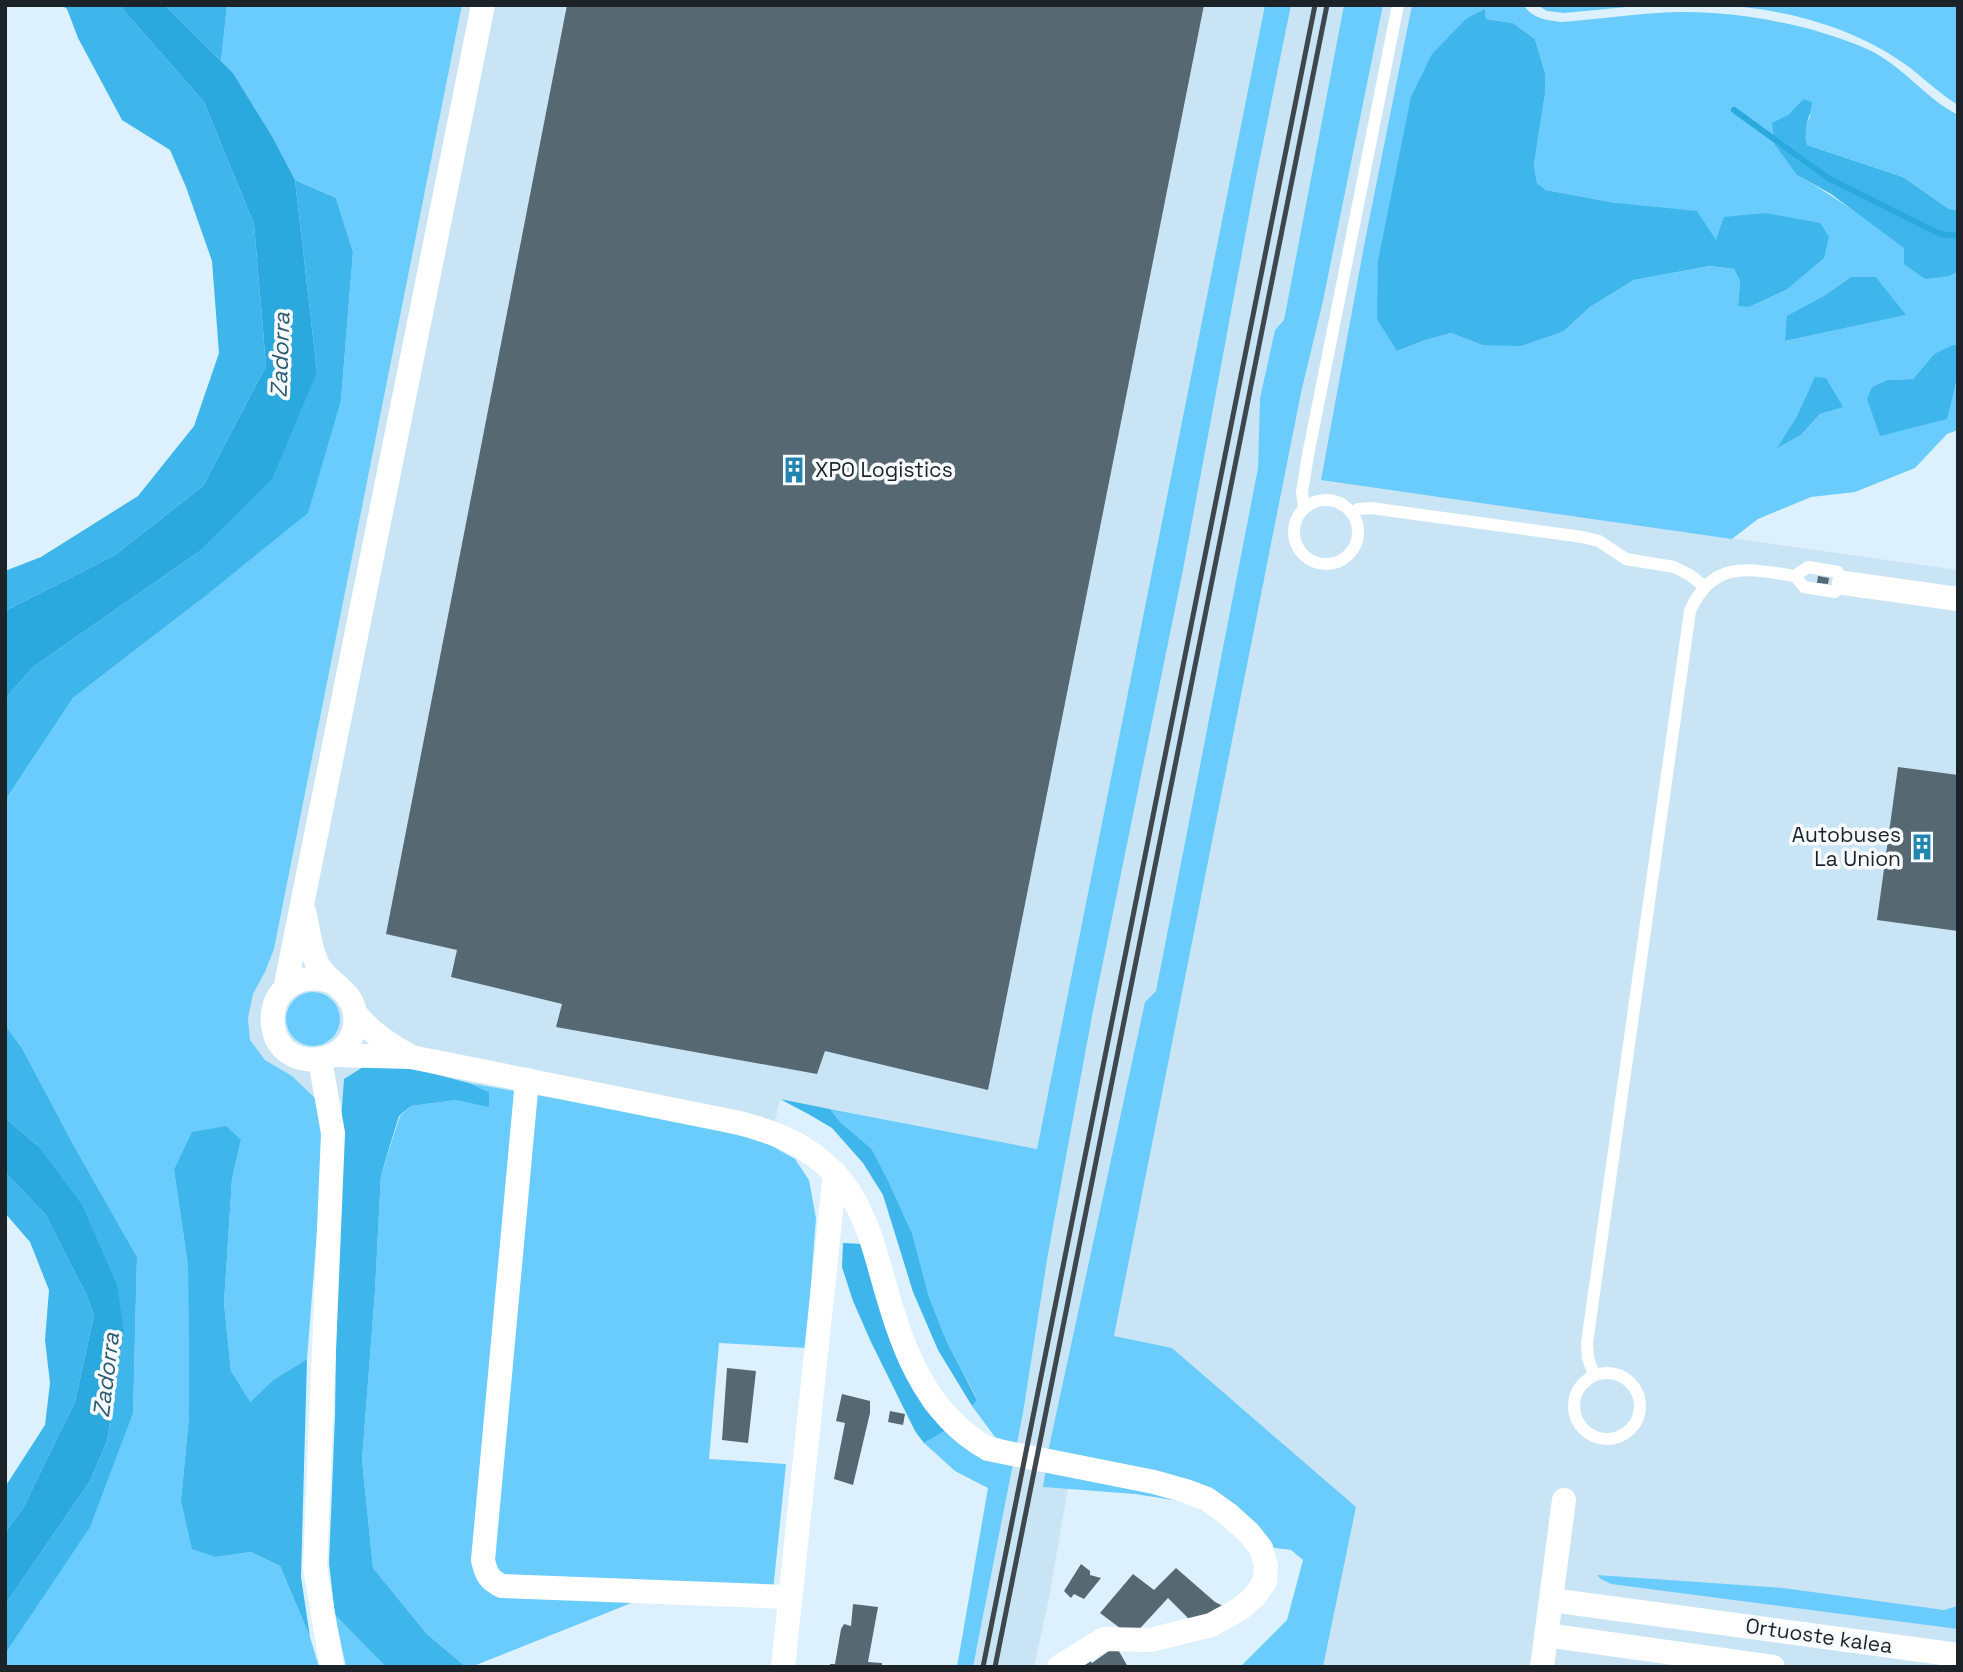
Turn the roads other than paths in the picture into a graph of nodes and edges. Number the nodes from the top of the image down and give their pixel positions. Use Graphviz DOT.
graph roads {
  1 [pos="483,5"];
  2 [pos="1398,5"];
  3 [pos="1304,508"];
  4 [pos="1352,512"];
  5 [pos="1795,576"];
  6 [pos="1844,583"];
  7 [pos="1705,587"];
  8 [pos="1958,599"];
  9 [pos="302,904"];
  10 [pos="333,982"];
  11 [pos="285,989"];
  12 [pos="355,1013"];
  13 [pos="411,1057"];
  14 [pos="327,1058"];
  15 [pos="527,1080"];
  16 [pos="835,1174"];
  17 [pos="1594,1375"];
  18 [pos="1564,1500"];
  19 [pos="790,1597"];
  20 [pos="1551,1600"];
  21 [pos="1722,1623"];
  22 [pos="1546,1636"];
  23 [pos="1958,1655"];
  24 [pos="1716,1659"];
  25 [pos="332,1667"];
  26 [pos="783,1667"];
  27 [pos="1059,1667"];
  28 [pos="1542,1667"];
  29 [pos="1773,1667"];
  1 -- 9 [label="street"];
  2 -- 3 [label="lane"];
  3 -- 4 [label="lane"];
  3 -- 4 [label="lane"];
  4 -- 7 [label="lane"];
  5 -- 6 [label="lane"];
  5 -- 6 [label="lane"];
  5 -- 7 [label="lane"];
  6 -- 8 [label="street"];
  7 -- 17 [label="lane"];
  9 -- 10 [label="street"];
  9 -- 11 [label="street"];
  10 -- 11 [label="street"];
  10 -- 12 [label="street"];
  11 -- 14 [label="street"];
  12 -- 13 [label="street"];
  12 -- 14 [label="street"];
  13 -- 14 [label="street"];
  13 -- 15 [label="street"];
  14 -- 25 [label="street"];
  15 -- 16 [label="street"];
  15 -- 19 [label="street"];
  16 -- 19 [label="street"];
  16 -- 27 [label="street"];
  17 -- 17 [label="lane"];
  18 -- 20 [label="street"];
  19 -- 26 [label="street"];
  20 -- 21 [label="street, Ortuoste kalea"];
  20 -- 22 [label="street"];
  21 -- 23 [label="street, Ortuoste kalea"];
  21 -- 24 [label="street, Ortuoste kalea"];
  22 -- 24 [label="street, Ortuoste kalea"];
  22 -- 28 [label="street"];
  24 -- 29 [label="street, Ortuoste kalea"];
}
